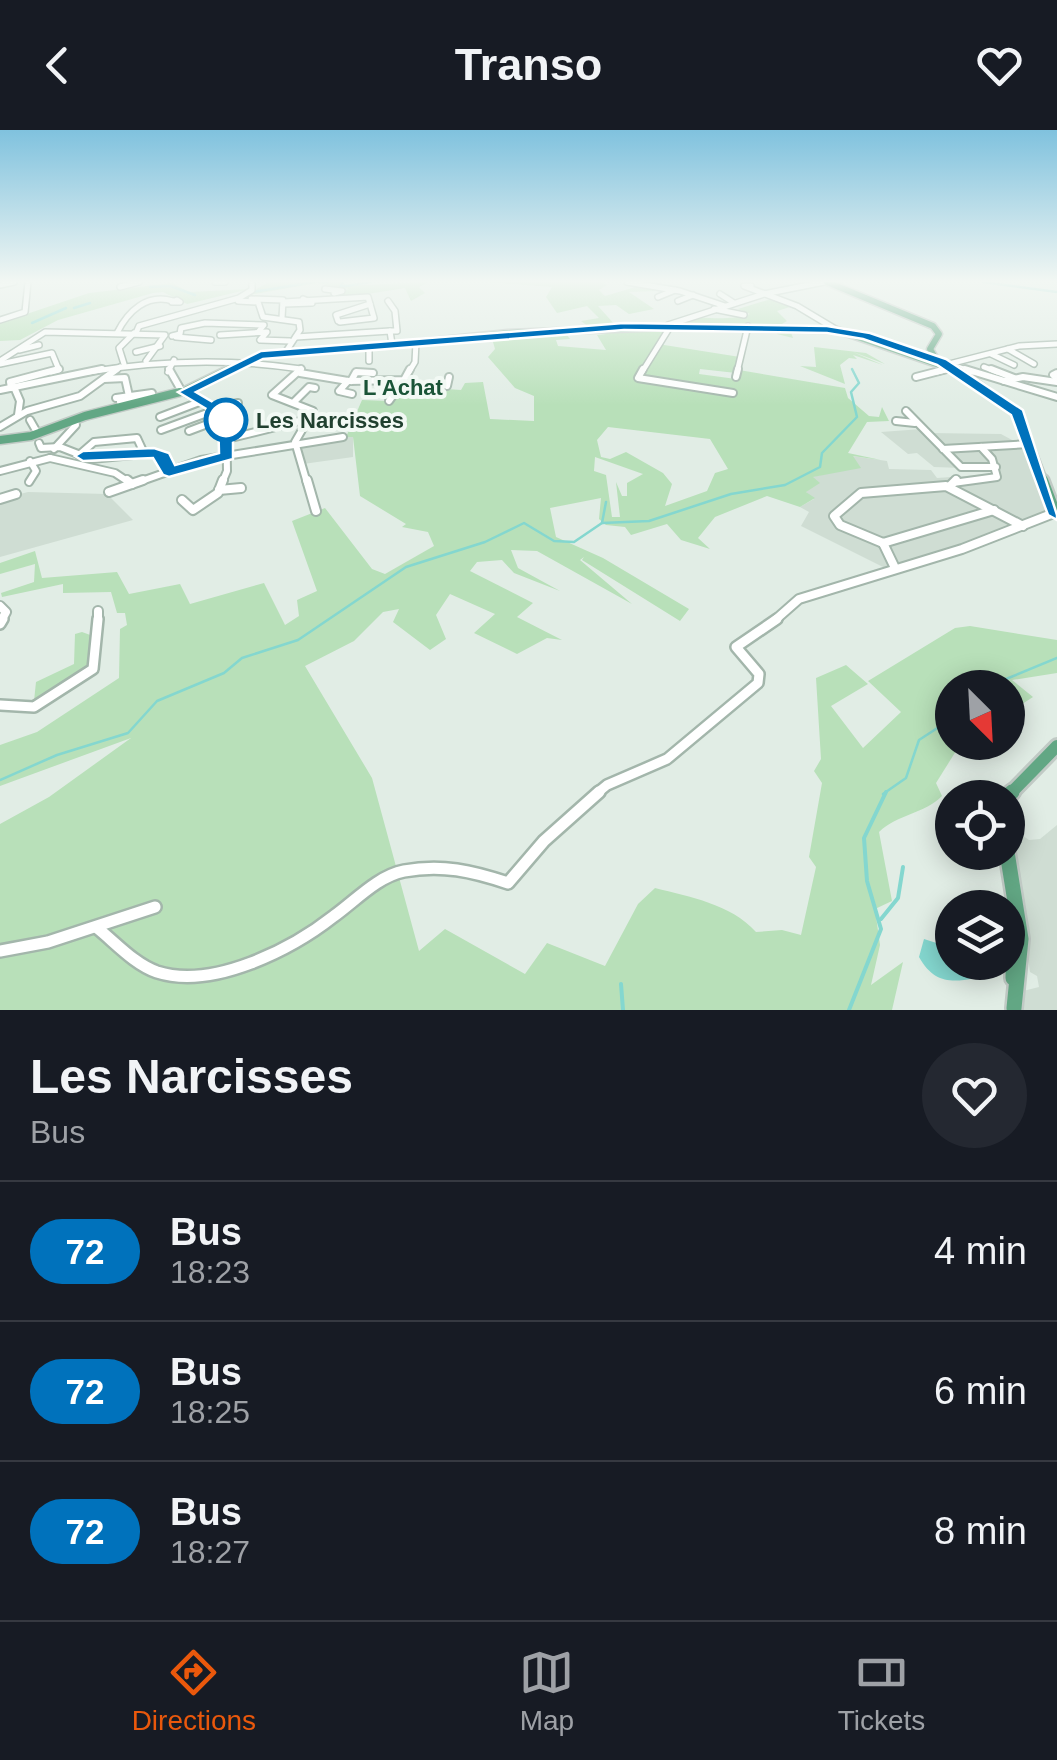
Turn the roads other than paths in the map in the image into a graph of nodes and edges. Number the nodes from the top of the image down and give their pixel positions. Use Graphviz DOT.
graph roads {
  1 [pos="123,323"];
  2 [pos="147,323"];
  3 [pos="205,323"];
  4 [pos="207,323"];
  5 [pos="300,323"];
  6 [pos="376,323"];
  7 [pos="396,323"];
  8 [pos="676,323"];
  9 [pos="823,323"];
  10 [pos="925,323"];
  11 [pos="669,326"];
  12 [pos="748,326"];
  13 [pos="837,330"];
  14 [pos="378,331"];
  15 [pos="390,331"];
  16 [pos="72,332"];
  17 [pos="259,332"];
  18 [pos="118,333"];
  19 [pos="135,333"];
  20 [pos="220,335"];
  21 [pos="169,336"];
  22 [pos="294,339"];
  23 [pos="68,340"];
  24 [pos="212,340"];
  25 [pos="416,342"];
  26 [pos="1057,344"];
  27 [pos="39,345"];
  28 [pos="392,345"];
  29 [pos="160,346"];
  30 [pos="379,346"];
  31 [pos="1043,346"];
  32 [pos="368,347"];
  33 [pos="349,348"];
  34 [pos="1008,349"];
  35 [pos="19,350"];
  36 [pos="136,352"];
  37 [pos="286,352"];
  38 [pos="988,353"];
  39 [pos="394,356"];
  40 [pos="1057,356"];
  41 [pos="380,358"];
  42 [pos="245,359"];
  43 [pos="174,360"];
  44 [pos="146,361"];
  45 [pos="349,361"];
  46 [pos="369,361"];
  47 [pos="0,362"];
  48 [pos="124,364"];
  49 [pos="947,364"];
  50 [pos="1034,364"];
  51 [pos="1014,365"];
  52 [pos="327,367"];
  53 [pos="984,367"];
  54 [pos="300,373"];
  55 [pos="373,373"];
  56 [pos="736,376"];
  57 [pos="324,377"];
  58 [pos="449,377"];
  59 [pos="916,377"];
  60 [pos="1014,378"];
  61 [pos="1057,378"];
  62 [pos="104,379"];
  63 [pos="404,380"];
  64 [pos="349,381"];
  65 [pos="1004,381"];
  66 [pos="284,385"];
  67 [pos="447,386"];
  68 [pos="13,387"];
  69 [pos="316,388"];
  70 [pos="0,390"];
  71 [pos="295,390"];
  72 [pos="183,391"];
  73 [pos="733,392"];
  74 [pos="352,394"];
  75 [pos="1057,397"];
  76 [pos="74,398"];
  77 [pos="118,400"];
  78 [pos="130,400"];
  79 [pos="203,400"];
  80 [pos="389,401"];
  81 [pos="297,403"];
  82 [pos="238,404"];
  83 [pos="218,408"];
  84 [pos="280,408"];
  85 [pos="906,411"];
  86 [pos="18,415"];
  87 [pos="160,417"];
  88 [pos="226,417"];
  89 [pos="312,418"];
  90 [pos="76,419"];
  91 [pos="30,420"];
  92 [pos="896,421"];
  93 [pos="915,423"];
  94 [pos="0,427"];
  95 [pos="161,430"];
  96 [pos="188,431"];
  97 [pos="343,437"];
  98 [pos="39,438"];
  99 [pos="0,440"];
  100 [pos="227,440"];
  101 [pos="295,442"];
  102 [pos="981,447"];
  103 [pos="1030,448"];
  104 [pos="943,449"];
  105 [pos="143,451"];
  106 [pos="53,452"];
  107 [pos="75,454"];
  108 [pos="227,456"];
  109 [pos="26,461"];
  110 [pos="996,468"];
  111 [pos="0,471"];
  112 [pos="169,472"];
  113 [pos="29,482"];
  114 [pos="132,484"];
  115 [pos="950,486"];
  116 [pos="240,488"];
  117 [pos="219,490"];
  118 [pos="109,492"];
  119 [pos="16,494"];
  120 [pos="0,499"];
  121 [pos="182,500"];
  122 [pos="994,510"];
  123 [pos="316,511"];
  124 [pos="1056,512"];
  125 [pos="1023,526"];
  126 [pos="884,543"];
  127 [pos="895,568"];
  128 [pos="0,606"];
  129 [pos="98,610"];
  130 [pos="0,624"];
  131 [pos="0,706"];
  132 [pos="1057,749"];
  133 [pos="1023,780"];
  134 [pos="1024,780"];
  135 [pos="1009,870"];
  136 [pos="155,907"];
  137 [pos="96,927"];
  138 [pos="0,951"];
  139 [pos="1014,1009"];
  1 -- 18 [label="street"];
  2 -- 19 [label="street"];
  3 -- 21 [label="street"];
  4 -- 17 [label="street"];
  5 -- 22 [label="street"];
  6 -- 14 [label="street"];
  7 -- 15 [label="street"];
  8 -- 11 [label="street"];
  9 -- 13 [label="street"];
  10 -- 49 [label="main road"];
  11 -- 12 [label="main road"];
  11 -- 25 [label="main road"];
  11 -- 73 [label="street"];
  12 -- 13 [label="main road"];
  12 -- 56 [label="street"];
  13 -- 49 [label="main road"];
  14 -- 15 [label="street"];
  14 -- 22 [label="street"];
  15 -- 28 [label="street"];
  16 -- 18 [label="street"];
  16 -- 23 [label="street"];
  16 -- 35 [label="street"];
  17 -- 20 [label="street"];
  17 -- 22 [label="street"];
  18 -- 19 [label="street"];
  19 -- 21 [label="street"];
  19 -- 48 [label="street"];
  21 -- 24 [label="street"];
  21 -- 29 [label="street"];
  22 -- 37 [label="street"];
  25 -- 28 [label="main road"];
  25 -- 63 [label="street"];
  26 -- 31 [label="street"];
  27 -- 35 [label="street"];
  28 -- 30 [label="main road"];
  28 -- 39 [label="street"];
  29 -- 36 [label="street"];
  29 -- 44 [label="street"];
  30 -- 32 [label="main road"];
  30 -- 41 [label="street"];
  31 -- 34 [label="street"];
  31 -- 40 [label="street"];
  32 -- 33 [label="main road"];
  32 -- 46 [label="street"];
  33 -- 37 [label="main road"];
  33 -- 45 [label="street"];
  34 -- 38 [label="street"];
  34 -- 50 [label="street"];
  35 -- 47 [label="street"];
  37 -- 42 [label="main road"];
  38 -- 49 [label="street"];
  38 -- 51 [label="street"];
  42 -- 43 [label="street"];
  42 -- 54 [label="street"];
  42 -- 72 [label="main road"];
  43 -- 44 [label="street"];
  43 -- 72 [label="street"];
  44 -- 48 [label="street"];
  47 -- 68 [label="street"];
  48 -- 62 [label="street"];
  48 -- 68 [label="street"];
  49 -- 59 [label="street"];
  49 -- 65 [label="street"];
  49 -- 103 [label="main road"];
  52 -- 57 [label="street"];
  53 -- 60 [label="street"];
  54 -- 57 [label="street"];
  54 -- 66 [label="street"];
  55 -- 64 [label="street"];
  57 -- 64 [label="street"];
  58 -- 67 [label="street"];
  60 -- 61 [label="street"];
  60 -- 65 [label="street"];
  62 -- 76 [label="street"];
  62 -- 78 [label="street"];
  63 -- 64 [label="street"];
  63 -- 80 [label="street"];
  64 -- 74 [label="street"];
  65 -- 75 [label="street"];
  66 -- 71 [label="street"];
  66 -- 81 [label="street"];
  68 -- 70 [label="street"];
  68 -- 86 [label="street"];
  69 -- 81 [label="street"];
  72 -- 78 [label="main road"];
  72 -- 79 [label="street"];
  76 -- 86 [label="street"];
  76 -- 90 [label="street"];
  77 -- 78 [label="street"];
  78 -- 90 [label="main road"];
  79 -- 83 [label="street"];
  79 -- 87 [label="street"];
  81 -- 84 [label="street"];
  81 -- 89 [label="street"];
  82 -- 83 [label="street"];
  83 -- 88 [label="street"];
  83 -- 95 [label="street"];
  85 -- 93 [label="street"];
  86 -- 94 [label="street"];
  88 -- 96 [label="street"];
  88 -- 100 [label="street"];
  89 -- 100 [label="street"];
  89 -- 101 [label="street"];
  90 -- 98 [label="main road"];
  90 -- 106 [label="street"];
  91 -- 98 [label="street"];
  92 -- 93 [label="street"];
  93 -- 104 [label="street"];
  97 -- 101 [label="street"];
  98 -- 99 [label="main road"];
  98 -- 106 [label="street"];
  100 -- 108 [label="street"];
  101 -- 108 [label="street"];
  101 -- 123 [label="street"];
  102 -- 103 [label="street"];
  102 -- 104 [label="street"];
  102 -- 110 [label="street"];
  103 -- 124 [label="main road"];
  104 -- 110 [label="street"];
  105 -- 107 [label="street"];
  105 -- 107 [label="street"];
  105 -- 112 [label="street"];
  106 -- 107 [label="street"];
  106 -- 109 [label="street"];
  106 -- 114 [label="street"];
  108 -- 112 [label="street"];
  108 -- 117 [label="street"];
  109 -- 111 [label="street"];
  109 -- 113 [label="street"];
  110 -- 115 [label="street"];
  112 -- 114 [label="street"];
  114 -- 118 [label="street"];
  115 -- 122 [label="street"];
  115 -- 126 [label="street"];
  116 -- 117 [label="street"];
  117 -- 121 [label="street"];
  119 -- 120 [label="street"];
  122 -- 125 [label="street"];
  122 -- 126 [label="street"];
  124 -- 125 [label="street"];
  125 -- 127 [label="street"];
  126 -- 127 [label="street"];
  127 -- 137 [label="street"];
  128 -- 130 [label="street"];
  129 -- 131 [label="street"];
  132 -- 133 [label="main road"];
  132 -- 134 [label="main road"];
  135 -- 139 [label="main road"];
  136 -- 137 [label="street"];
  137 -- 138 [label="street"];
}
